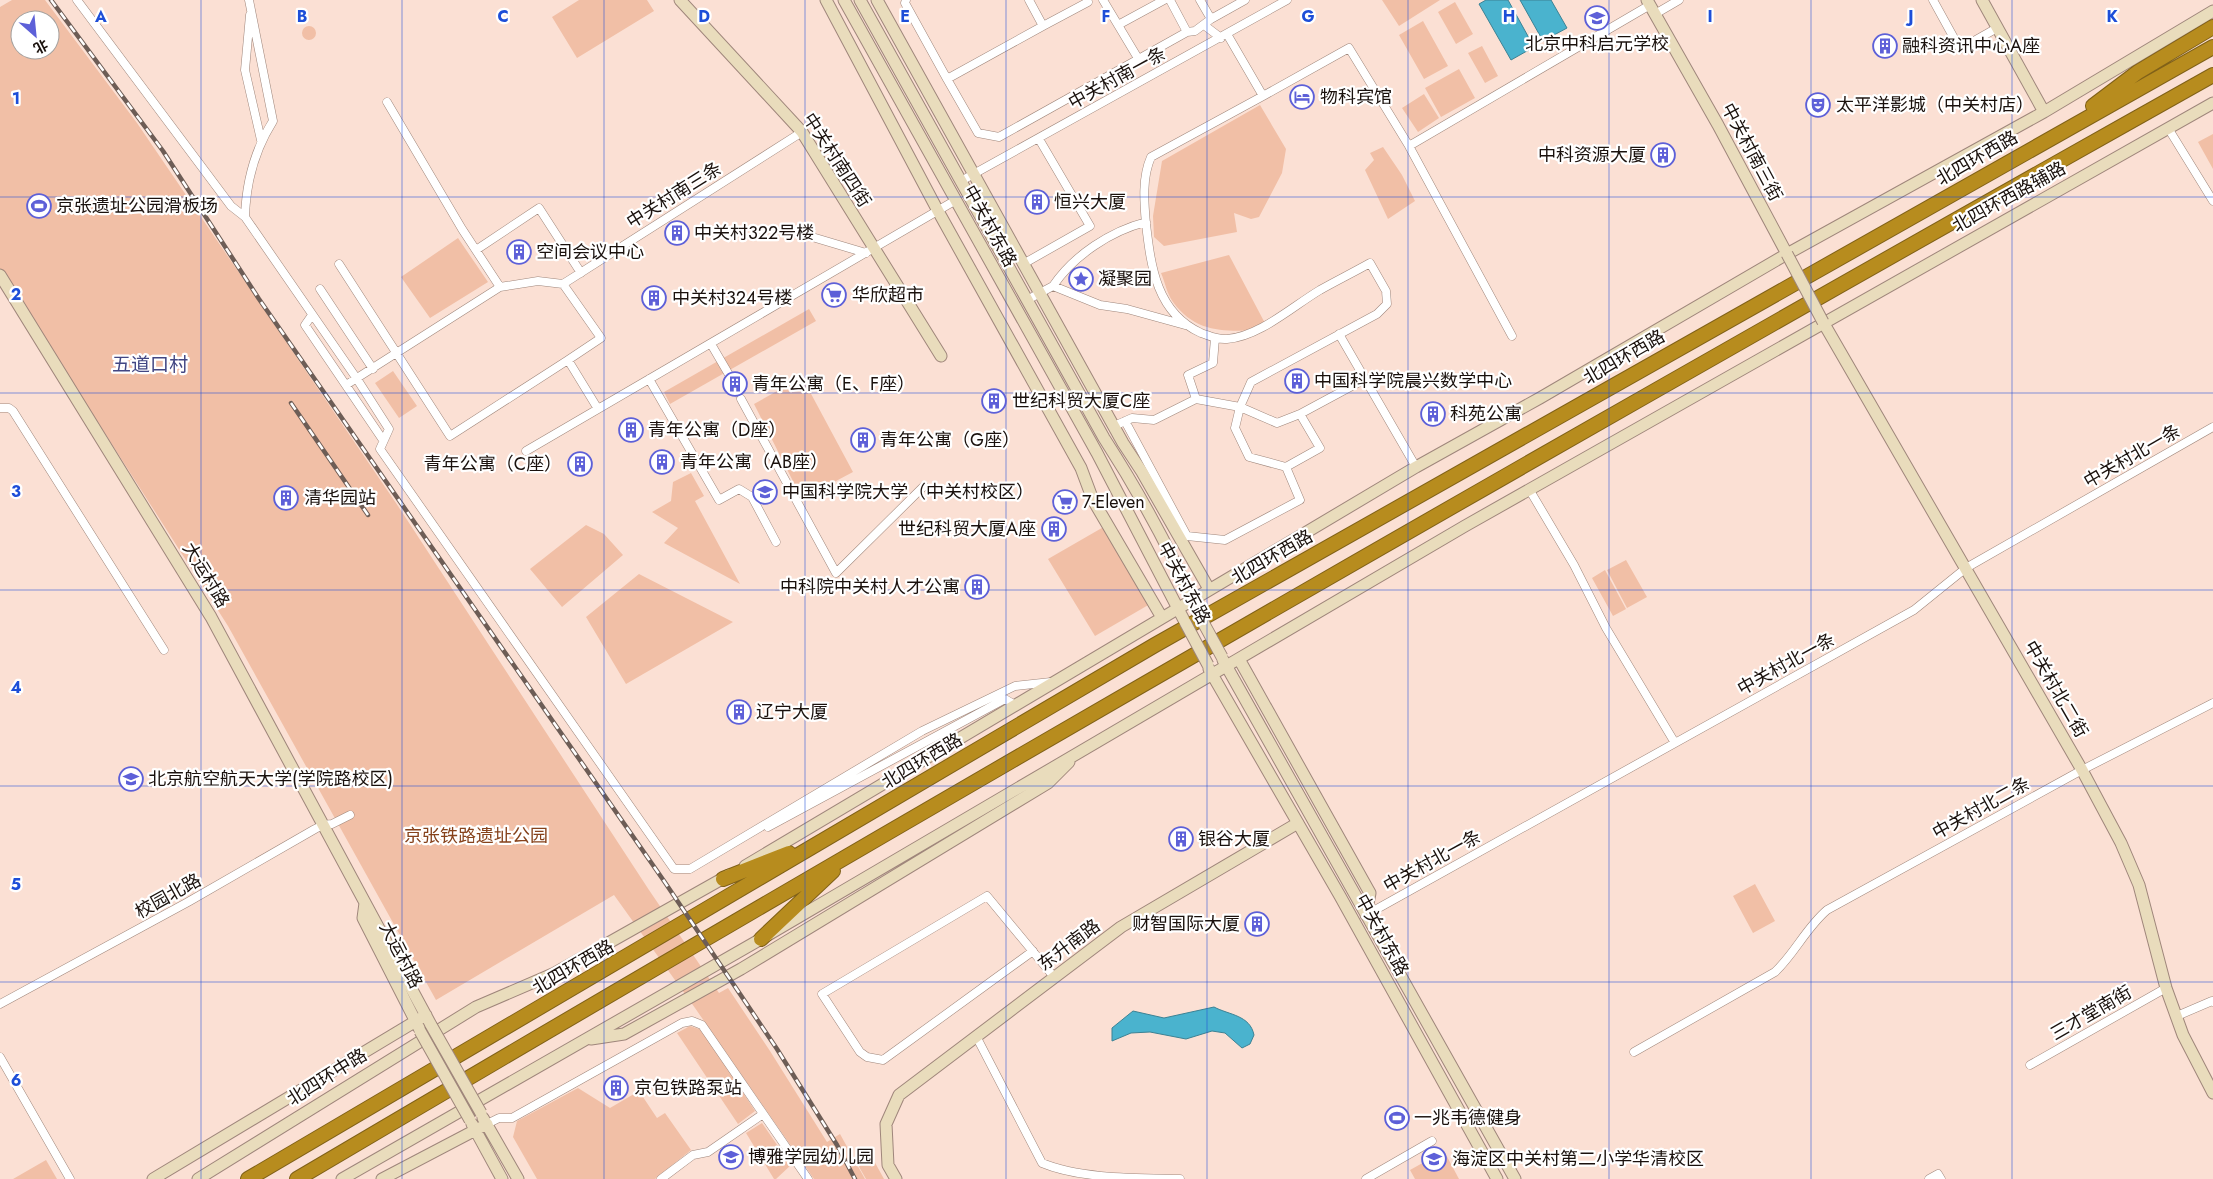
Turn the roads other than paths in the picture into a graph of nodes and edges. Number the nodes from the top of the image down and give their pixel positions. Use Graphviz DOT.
graph roads {
  1 [pos="77,0"];
  2 [pos="680,0"];
  3 [pos="826,0"];
  4 [pos="844,0"];
  5 [pos="860,0"];
  6 [pos="877,0"];
  7 [pos="906,0"];
  8 [pos="1029,0"];
  9 [pos="1103,0"];
  10 [pos="1164,0"];
  11 [pos="1170,0"];
  12 [pos="1200,0"];
  13 [pos="1245,0"];
  14 [pos="1287,0"];
  15 [pos="1679,0"];
  16 [pos="1933,0"];
  17 [pos="1982,0"];
  18 [pos="1090,1"];
  19 [pos="250,3"];
  20 [pos="1650,6"];
  21 [pos="2213,11"];
  22 [pos="1211,19"];
  23 [pos="1118,25"];
  24 [pos="1204,25"];
  25 [pos="1044,26"];
  26 [pos="2213,27"];
  27 [pos="1997,28"];
  28 [pos="1187,32"];
  29 [pos="1224,36"];
  30 [pos="2213,47"];
  31 [pos="1139,60"];
  32 [pos="913,65"];
  33 [pos="2213,75"];
  34 [pos="947,79"];
  35 [pos="910,90"];
  36 [pos="1263,96"];
  37 [pos="387,102"];
  38 [pos="2213,103"];
  39 [pos="2044,112"];
  40 [pos="2168,128"];
  41 [pos="802,132"];
  42 [pos="2055,135"];
  43 [pos="1039,138"];
  44 [pos="261,140"];
  45 [pos="1409,146"];
  46 [pos="974,174"];
  47 [pos="961,181"];
  48 [pos="956,200"];
  49 [pos="2213,201"];
  50 [pos="938,211"];
  51 [pos="245,217"];
  52 [pos="1146,222"];
  53 [pos="792,231"];
  54 [pos="476,250"];
  55 [pos="870,251"];
  56 [pos="1787,254"];
  57 [pos="339,264"];
  58 [pos="1024,264"];
  59 [pos="581,273"];
  60 [pos="0,275"];
  61 [pos="563,284"];
  62 [pos="1053,286"];
  63 [pos="500,287"];
  64 [pos="320,289"];
  65 [pos="1040,293"];
  66 [pos="1027,300"];
  67 [pos="312,315"];
  68 [pos="1823,322"];
  69 [pos="1185,325"];
  70 [pos="1339,334"];
  71 [pos="1512,336"];
  72 [pos="1215,338"];
  73 [pos="711,344"];
  74 [pos="397,354"];
  75 [pos="940,356"];
  76 [pos="568,360"];
  77 [pos="374,369"];
  78 [pos="728,373"];
  79 [pos="357,379"];
  80 [pos="649,379"];
  81 [pos="1365,379"];
  82 [pos="346,385"];
  83 [pos="741,399"];
  84 [pos="1196,399"];
  85 [pos="1240,407"];
  86 [pos="0,408"];
  87 [pos="598,409"];
  88 [pos="1300,414"];
  89 [pos="1125,421"];
  90 [pos="1114,426"];
  91 [pos="2213,427"];
  92 [pos="383,440"];
  93 [pos="526,451"];
  94 [pos="1286,467"];
  95 [pos="1416,467"];
  96 [pos="924,486"];
  97 [pos="1529,489"];
  98 [pos="776,542"];
  99 [pos="1966,568"];
  100 [pos="1210,589"];
  101 [pos="1192,599"];
  102 [pos="1177,607"];
  103 [pos="1161,616"];
  104 [pos="164,650"];
  105 [pos="1238,659"];
  106 [pos="1224,662"];
  107 [pos="1210,670"];
  108 [pos="1053,682"];
  109 [pos="2213,703"];
  110 [pos="1016,704"];
  111 [pos="1675,743"];
  112 [pos="1083,749"];
  113 [pos="2082,770"];
  114 [pos="350,815"];
  115 [pos="1298,823"];
  116 [pos="323,825"];
  117 [pos="750,835"];
  118 [pos="827,839"];
  119 [pos="851,854"];
  120 [pos="723,879"];
  121 [pos="365,904"];
  122 [pos="1366,915"];
  123 [pos="761,939"];
  124 [pos="1033,951"];
  125 [pos="1054,977"];
  126 [pos="2166,988"];
  127 [pos="2213,1002"];
  128 [pos="0,1004"];
  129 [pos="476,1007"];
  130 [pos="2177,1016"];
  131 [pos="428,1020"];
  132 [pos="418,1026"];
  133 [pos="976,1036"];
  134 [pos="581,1041"];
  135 [pos="1634,1052"];
  136 [pos="0,1057"];
  137 [pos="2030,1065"];
  138 [pos="2213,1093"];
  139 [pos="764,1114"];
  140 [pos="484,1118"];
  141 [pos="472,1124"];
  142 [pos="1432,1141"];
  143 [pos="70,1179"];
  144 [pos="154,1179"];
  145 [pos="198,1179"];
  146 [pos="248,1179"];
  147 [pos="298,1179"];
  148 [pos="342,1179"];
  149 [pos="382,1179"];
  150 [pos="502,1179"];
  151 [pos="518,1179"];
  152 [pos="661,1179"];
  153 [pos="808,1179"];
  154 [pos="896,1179"];
  155 [pos="1180,1179"];
  156 [pos="1366,1179"];
  157 [pos="1497,1179"];
  158 [pos="1515,1179"];
  159 [pos="1930,1179"];
  160 [pos="1941,1179"];
  1 -- 51 [label="street"];
  2 -- 41 [label="street, 中关村南四街"];
  3 -- 50 [label="street, 中关村东路"];
  4 -- 48 [label="street, 中关村东路"];
  5 -- 35 [label="street, 中关村东路"];
  6 -- 32 [label="street, 中关村东路"];
  7 -- 34 [label="street"];
  8 -- 25 [label="street"];
  9 -- 23 [label="street"];
  10 -- 23 [label="street"];
  11 -- 28 [label="street"];
  12 -- 22 [label="street"];
  13 -- 22 [label="street"];
  14 -- 29 [label="street, 中关村南一条"];
  15 -- 20 [label="street"];
  16 -- 27 [label="street"];
  17 -- 27 [label="street"];
  18 -- 25 [label="street"];
  19 -- 44 [label="street"];
  19 -- 44 [label="street"];
  20 -- 45 [label="street"];
  20 -- 56 [label="street, 中关村南三街"];
  21 -- 39 [label="street"];
  22 -- 24 [label="street"];
  23 -- 31 [label="street"];
  24 -- 28 [label="street"];
  24 -- 29 [label="street"];
  25 -- 34 [label="street"];
  26 -- 42 [label="highway"];
  27 -- 39 [label="street"];
  28 -- 31 [label="street"];
  29 -- 36 [label="street"];
  29 -- 43 [label="street, 中关村南一条"];
  30 -- 42 [label="highway, 北四环西路"];
  31 -- 34 [label="street"];
  32 -- 35 [label="street"];
  32 -- 46 [label="street, 中关村东路"];
  33 -- 119 [label="highway"];
  35 -- 47 [label="street, 中关村东路"];
  36 -- 45 [label="street"];
  36 -- 52 [label="street"];
  37 -- 54 [label="street"];
  38 -- 40 [label="street, 北四环西路辅路"];
  39 -- 56 [label="street, 北四环西路"];
  40 -- 49 [label="street"];
  40 -- 68 [label="street, 北四环西路辅路"];
  41 -- 55 [label="street, 中关村南四街"];
  41 -- 59 [label="street, 中关村南三条"];
  42 -- 118 [label="highway, 北四环西路"];
  43 -- 46 [label="street, 中关村南一条"];
  43 -- 58 [label="street"];
  44 -- 51 [label="street"];
  45 -- 71 [label="street"];
  46 -- 47 [label="street, 中关村南一条"];
  46 -- 58 [label="street, 中关村东路"];
  47 -- 66 [label="street, 中关村东路"];
  48 -- 50 [label="street"];
  48 -- 102 [label="street, 中关村东路"];
  50 -- 55 [label="street"];
  50 -- 103 [label="street, 中关村东路"];
  51 -- 67 [label="street"];
  52 -- 62 [label="street"];
  52 -- 69 [label="street"];
  53 -- 55 [label="street"];
  54 -- 59 [label="street"];
  54 -- 63 [label="street"];
  55 -- 73 [label="street"];
  55 -- 75 [label="street, 中关村南四街"];
  56 -- 68 [label="street, 中关村南三街, bridge"];
  56 -- 95 [label="street, 北四环西路"];
  57 -- 74 [label="street"];
  58 -- 65 [label="street, 中关村东路"];
  59 -- 61 [label="street, 中关村南三条"];
  60 -- 116 [label="street, 大运村路"];
  61 -- 63 [label="street"];
  61 -- 76 [label="street"];
  62 -- 65 [label="street"];
  62 -- 69 [label="street"];
  63 -- 74 [label="street"];
  64 -- 77 [label="street"];
  65 -- 66 [label="street"];
  65 -- 90 [label="street, 中关村东路"];
  66 -- 101 [label="street, 中关村东路"];
  67 -- 79 [label="street"];
  67 -- 82 [label="street"];
  68 -- 97 [label="street"];
  68 -- 99 [label="street, 中关村北二街"];
  69 -- 72 [label="street"];
  70 -- 72 [label="street"];
  70 -- 81 [label="street"];
  70 -- 85 [label="street"];
  72 -- 84 [label="street"];
  73 -- 78 [label="street"];
  73 -- 80 [label="street"];
  74 -- 76 [label="street"];
  74 -- 77 [label="street"];
  76 -- 87 [label="street"];
  77 -- 79 [label="street"];
  79 -- 82 [label="street"];
  79 -- 92 [label="street"];
  80 -- 87 [label="street"];
  80 -- 98 [label="street"];
  81 -- 88 [label="street"];
  81 -- 95 [label="street"];
  82 -- 92 [label="street"];
  83 -- 96 [label="street"];
  84 -- 85 [label="street"];
  84 -- 89 [label="street"];
  85 -- 88 [label="street"];
  85 -- 94 [label="street"];
  86 -- 104 [label="street"];
  87 -- 93 [label="street"];
  88 -- 94 [label="street"];
  89 -- 90 [label="street"];
  89 -- 94 [label="street"];
  90 -- 100 [label="street, 中关村东路"];
  91 -- 99 [label="street, 中关村北一条"];
  92 -- 117 [label="street"];
  95 -- 100 [label="street, 北四环西路"];
  97 -- 105 [label="street"];
  97 -- 111 [label="street"];
  99 -- 111 [label="street, 中关村北一条"];
  99 -- 113 [label="street, 中关村北二街"];
  100 -- 101 [label="street, 北四环西路"];
  101 -- 102 [label="street, 北四环西路"];
  101 -- 106 [label="street, 中关村东路, bridge"];
  102 -- 103 [label="street, 北四环西路"];
  102 -- 107 [label="street, 中关村东路, bridge"];
  103 -- 108 [label="street, 北四环西路"];
  105 -- 106 [label="street"];
  105 -- 122 [label="street, 中关村东路"];
  106 -- 107 [label="street"];
  106 -- 122 [label="street, 中关村东路"];
  107 -- 112 [label="street"];
  107 -- 115 [label="street, 中关村东路"];
  108 -- 110 [label="street, 北四环西路"];
  108 -- 117 [label="street"];
  109 -- 113 [label="street, 中关村北二条"];
  110 -- 117 [label="street"];
  110 -- 120 [label="street, 北四环西路"];
  111 -- 122 [label="street, 中关村北一条"];
  112 -- 123 [label="street"];
  112 -- 134 [label="street"];
  113 -- 126 [label="street, 中关村北二街"];
  113 -- 135 [label="street, 中关村北二条"];
  114 -- 116 [label="street, 校园北路"];
  115 -- 125 [label="street, 东升南路"];
  115 -- 157 [label="street, 中关村东路"];
  116 -- 121 [label="street, 大运村路"];
  116 -- 128 [label="street, 校园北路"];
  118 -- 120 [label="highway"];
  118 -- 146 [label="highway, 北四环西路"];
  119 -- 123 [label="highway"];
  119 -- 147 [label="highway"];
  120 -- 129 [label="street, 北四环西路"];
  121 -- 131 [label="street, 大运村路"];
  121 -- 132 [label="street, 大运村路"];
  122 -- 158 [label="street, 中关村东路"];
  123 -- 134 [label="street"];
  124 -- 124 [label="street"];
  124 -- 125 [label="street"];
  125 -- 133 [label="street, 东升南路"];
  126 -- 130 [label="street, 中关村北二街"];
  126 -- 137 [label="street, 三才堂南街"];
  127 -- 130 [label="street"];
  129 -- 145 [label="street, 北四环中路"];
  130 -- 138 [label="street, 中关村北二街"];
  131 -- 132 [label="street"];
  131 -- 140 [label="street, 大运村路, bridge"];
  132 -- 141 [label="street, 大运村路, bridge"];
  132 -- 144 [label="street"];
  133 -- 154 [label="street, 东升南路"];
  133 -- 155 [label="street"];
  134 -- 148 [label="street"];
  136 -- 143 [label="street"];
  139 -- 140 [label="street"];
  139 -- 152 [label="street"];
  139 -- 153 [label="street"];
  140 -- 141 [label="street"];
  140 -- 151 [label="street, 大运村路"];
  141 -- 149 [label="street"];
  141 -- 150 [label="street, 大运村路"];
  142 -- 156 [label="street"];
  159 -- 160 [label="street"];
}
